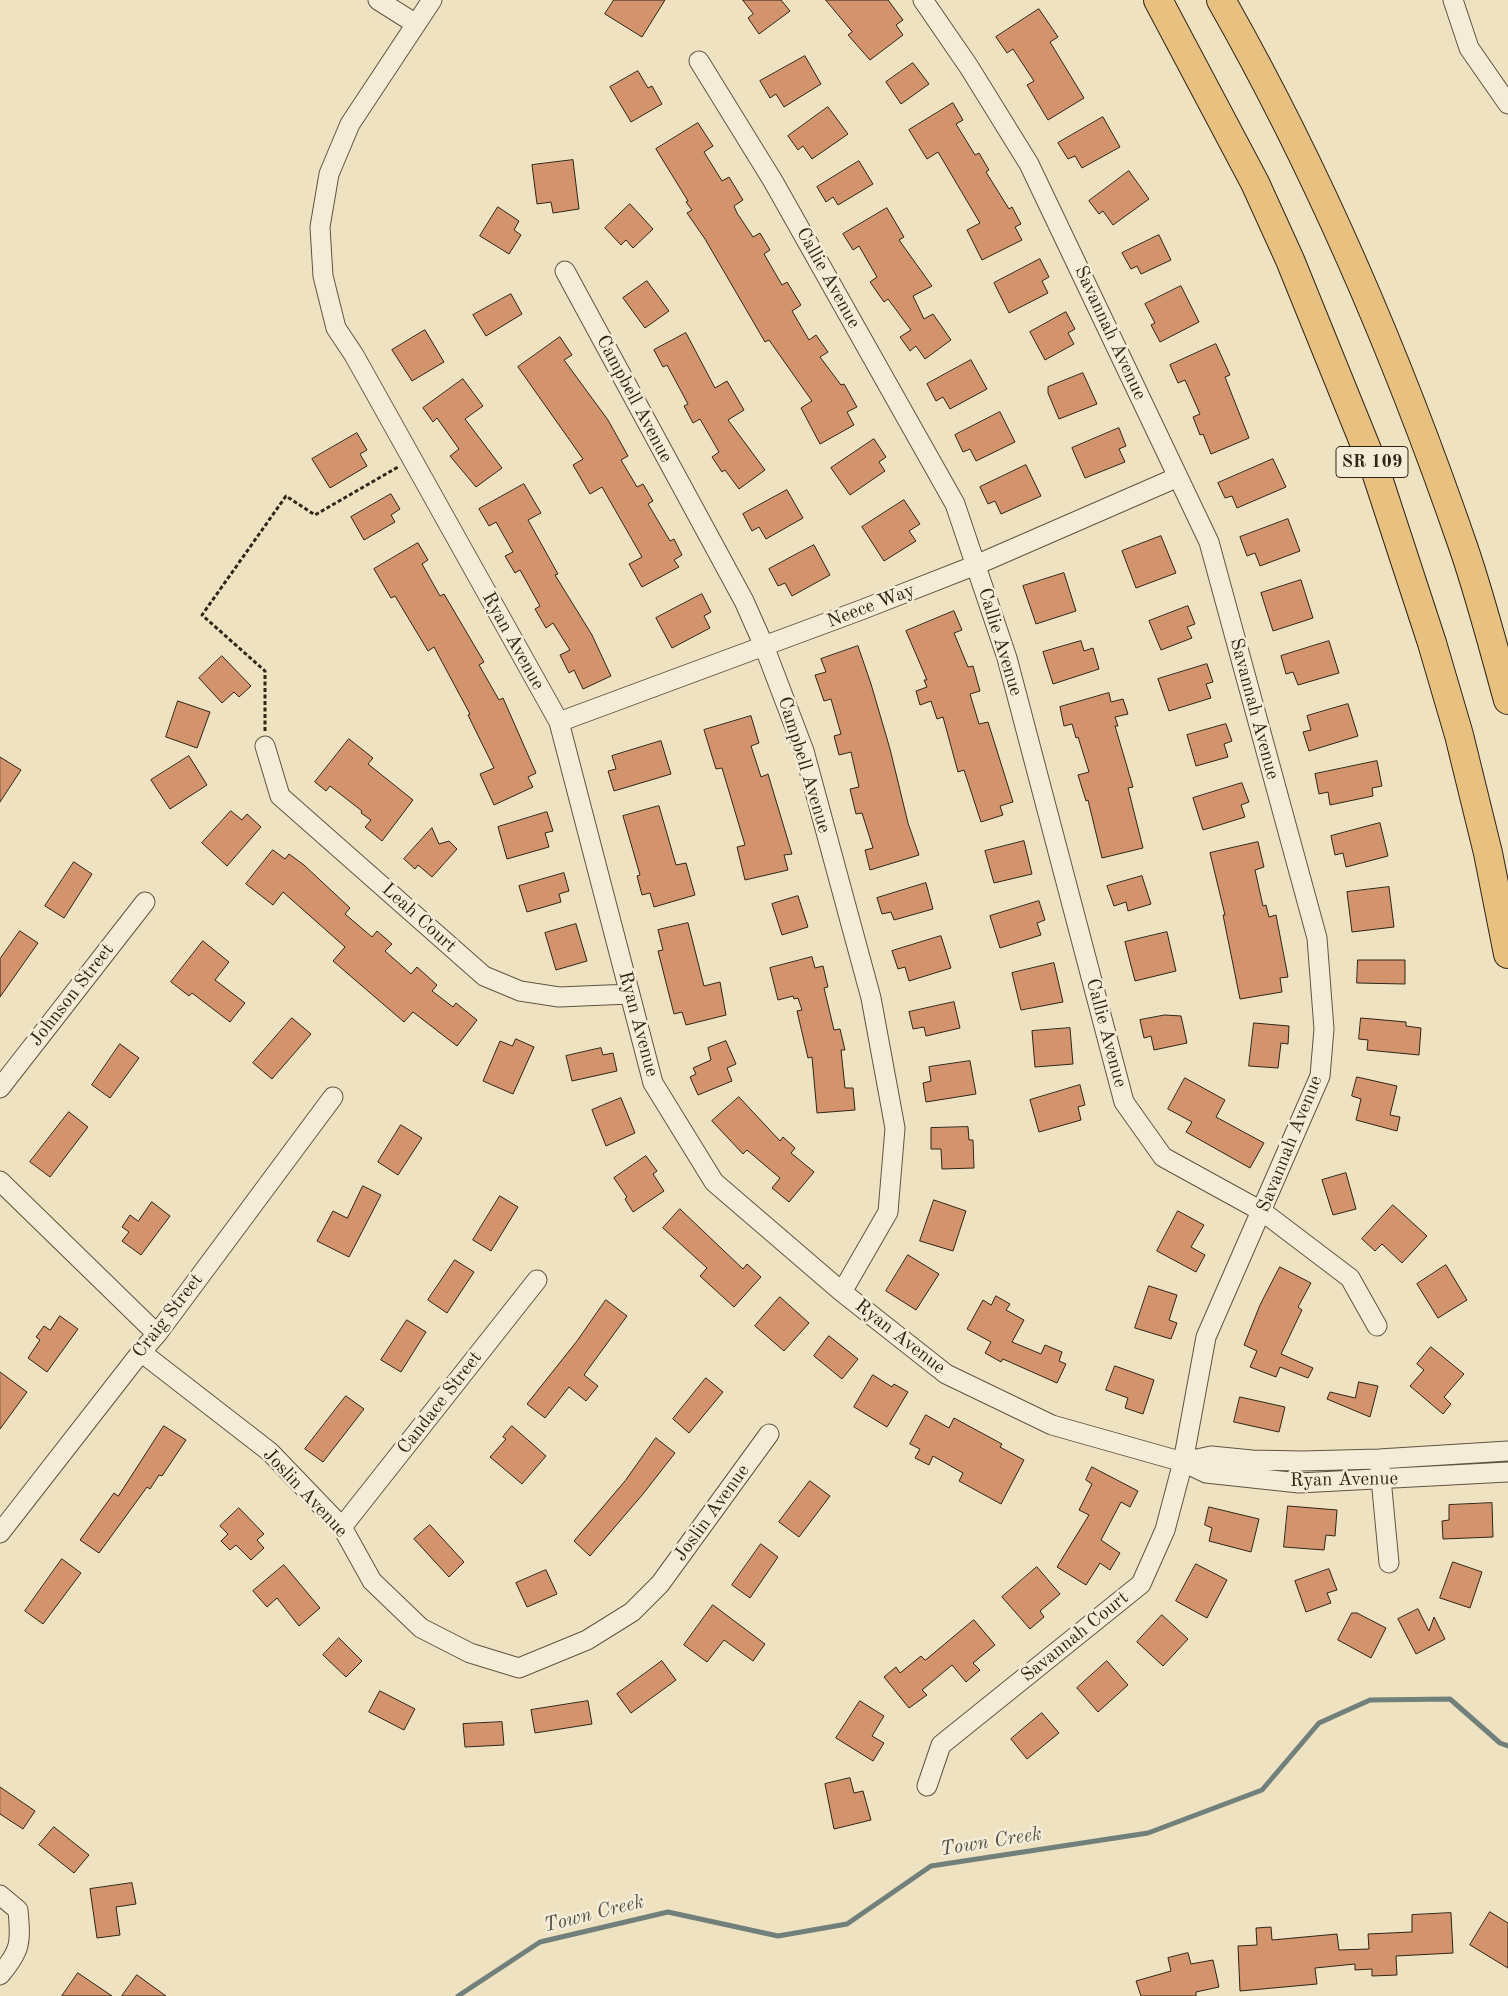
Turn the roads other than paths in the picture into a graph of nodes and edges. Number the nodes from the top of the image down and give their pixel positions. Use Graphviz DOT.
graph roads {
  1 [pos="378,0"];
  2 [pos="432,0"];
  3 [pos="923,0"];
  4 [pos="1158,0"];
  5 [pos="1221,0"];
  6 [pos="1453,0"];
  7 [pos="416,24"];
  8 [pos="700,60"];
  9 [pos="1508,104"];
  10 [pos="565,271"];
  11 [pos="1178,477"];
  12 [pos="976,565"];
  13 [pos="764,646"];
  14 [pos="1508,700"];
  15 [pos="559,722"];
  16 [pos="265,746"];
  17 [pos="145,902"];
  18 [pos="1508,954"];
  19 [pos="630,994"];
  20 [pos="0,1088"];
  21 [pos="333,1097"];
  22 [pos="0,1181"];
  23 [pos="1263,1212"];
  24 [pos="538,1280"];
  25 [pos="842,1292"];
  26 [pos="1377,1326"];
  27 [pos="157,1334"];
  28 [pos="141,1352"];
  29 [pos="769,1434"];
  30 [pos="1508,1451"];
  31 [pos="1379,1459"];
  32 [pos="1183,1462"];
  33 [pos="1508,1472"];
  34 [pos="1382,1480"];
  35 [pos="342,1527"];
  36 [pos="0,1533"];
  37 [pos="1389,1563"];
  38 [pos="927,1786"];
  39 [pos="0,1895"];
  40 [pos="0,1975"];
  1 -- 7 [label="street"];
  2 -- 7 [label="street, Ryan Avenue"];
  3 -- 11 [label="street, Savannah Avenue"];
  4 -- 18 [label="highway, SR 109"];
  5 -- 14 [label="highway, SR 109"];
  6 -- 9 [label="street"];
  7 -- 15 [label="street, Ryan Avenue"];
  8 -- 12 [label="street, Callie Avenue"];
  10 -- 13 [label="street, Campbell Avenue"];
  11 -- 12 [label="street, Neece Way"];
  11 -- 23 [label="street, Savannah Avenue"];
  12 -- 13 [label="street, Neece Way"];
  12 -- 23 [label="street, Callie Avenue"];
  13 -- 15 [label="street, Neece Way"];
  13 -- 25 [label="street, Campbell Avenue"];
  15 -- 19 [label="street, Ryan Avenue"];
  16 -- 19 [label="street, Leah Court"];
  17 -- 20 [label="street, Johnson Street"];
  19 -- 25 [label="street, Ryan Avenue"];
  21 -- 27 [label="street, Craig Street"];
  22 -- 27 [label="street"];
  23 -- 26 [label="street, Callie Avenue"];
  23 -- 32 [label="street, Savannah Avenue"];
  24 -- 35 [label="street, Candace Street"];
  25 -- 32 [label="street, Ryan Avenue"];
  27 -- 28 [label="street, Craig Street"];
  28 -- 35 [label="street, Joslin Avenue"];
  28 -- 36 [label="street, Craig Street"];
  29 -- 35 [label="street, Joslin Avenue"];
  30 -- 31 [label="street, Ryan Avenue"];
  31 -- 32 [label="street, Ryan Avenue"];
  31 -- 34 [label="street"];
  32 -- 34 [label="street, Ryan Avenue"];
  32 -- 38 [label="street, Savannah Court"];
  33 -- 34 [label="street, Ryan Avenue"];
  34 -- 37 [label="street"];
  39 -- 40 [label="street"];
}
